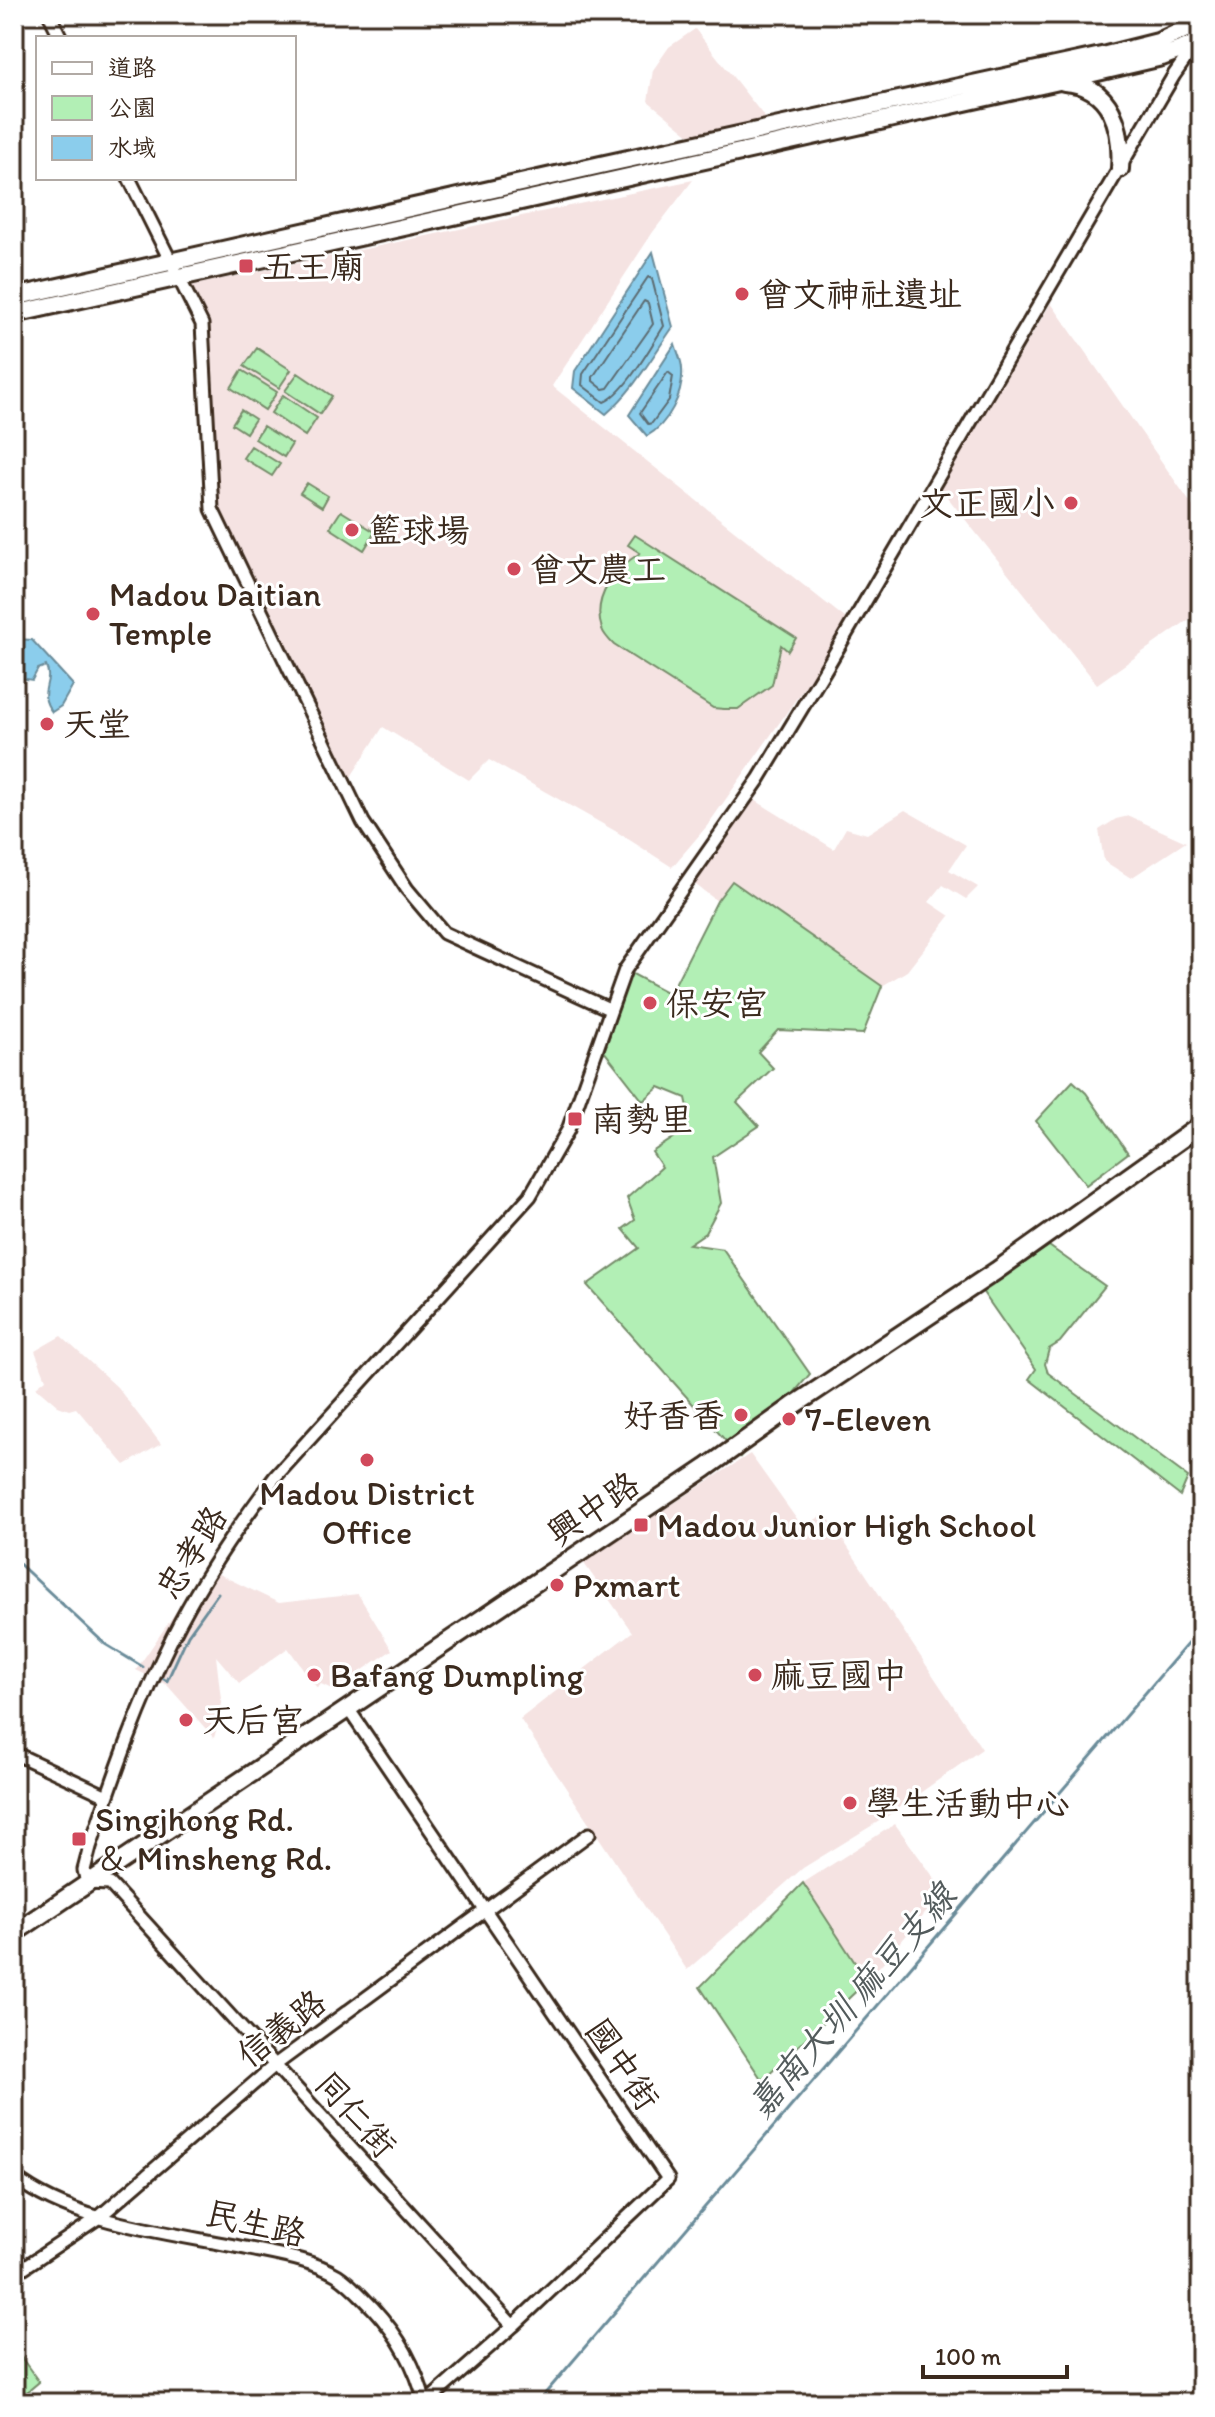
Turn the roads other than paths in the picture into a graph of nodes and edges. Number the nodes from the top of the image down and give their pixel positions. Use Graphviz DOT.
graph roads {
  1 [pos="49,14"];
  2 [pos="1196,24"];
  3 [pos="60,36"];
  4 [pos="1198,44"];
  5 [pos="1059,81"];
  6 [pos="1120,169"];
  7 [pos="130,180"];
  8 [pos="174,271"];
  9 [pos="14,297"];
  10 [pos="14,314"];
  11 [pos="609,1009"];
  12 [pos="1201,1125"];
  13 [pos="347,1707"];
  14 [pos="14,1753"];
  15 [pos="107,1796"];
  16 [pos="589,1834"];
  17 [pos="87,1883"];
  18 [pos="486,1909"];
  19 [pos="14,1933"];
  20 [pos="275,2065"];
  21 [pos="14,2177"];
  22 [pos="98,2218"];
  23 [pos="14,2274"];
  24 [pos="513,2326"];
  25 [pos="425,2403"];
  1 -- 3 [label="street"];
  2 -- 4 [label="street"];
  2 -- 8 [label="main road"];
  4 -- 5 [label="main road"];
  4 -- 6 [label="street, 忠孝路"];
  5 -- 6 [label="main road"];
  5 -- 8 [label="main road"];
  6 -- 11 [label="street, 忠孝路"];
  7 -- 8 [label="street"];
  8 -- 9 [label="main road"];
  8 -- 10 [label="main road"];
  8 -- 11 [label="street"];
  11 -- 15 [label="street, 忠孝路"];
  12 -- 13 [label="main road, 興中路"];
  13 -- 17 [label="main road, 興中路"];
  13 -- 18 [label="street, 國中街"];
  14 -- 15 [label="street"];
  15 -- 17 [label="street, 忠孝路"];
  16 -- 18 [label="street, 信義路"];
  17 -- 19 [label="main road, 興中路"];
  17 -- 20 [label="street, 同仁街"];
  18 -- 20 [label="street, 信義路"];
  18 -- 24 [label="street, 國中街"];
  20 -- 22 [label="street, 信義路"];
  20 -- 24 [label="street, 同仁街"];
  21 -- 22 [label="street, 民生路"];
  22 -- 23 [label="street, 信義路"];
  22 -- 25 [label="street, 民生路"];
  24 -- 25 [label="street, 國中街"];
}
